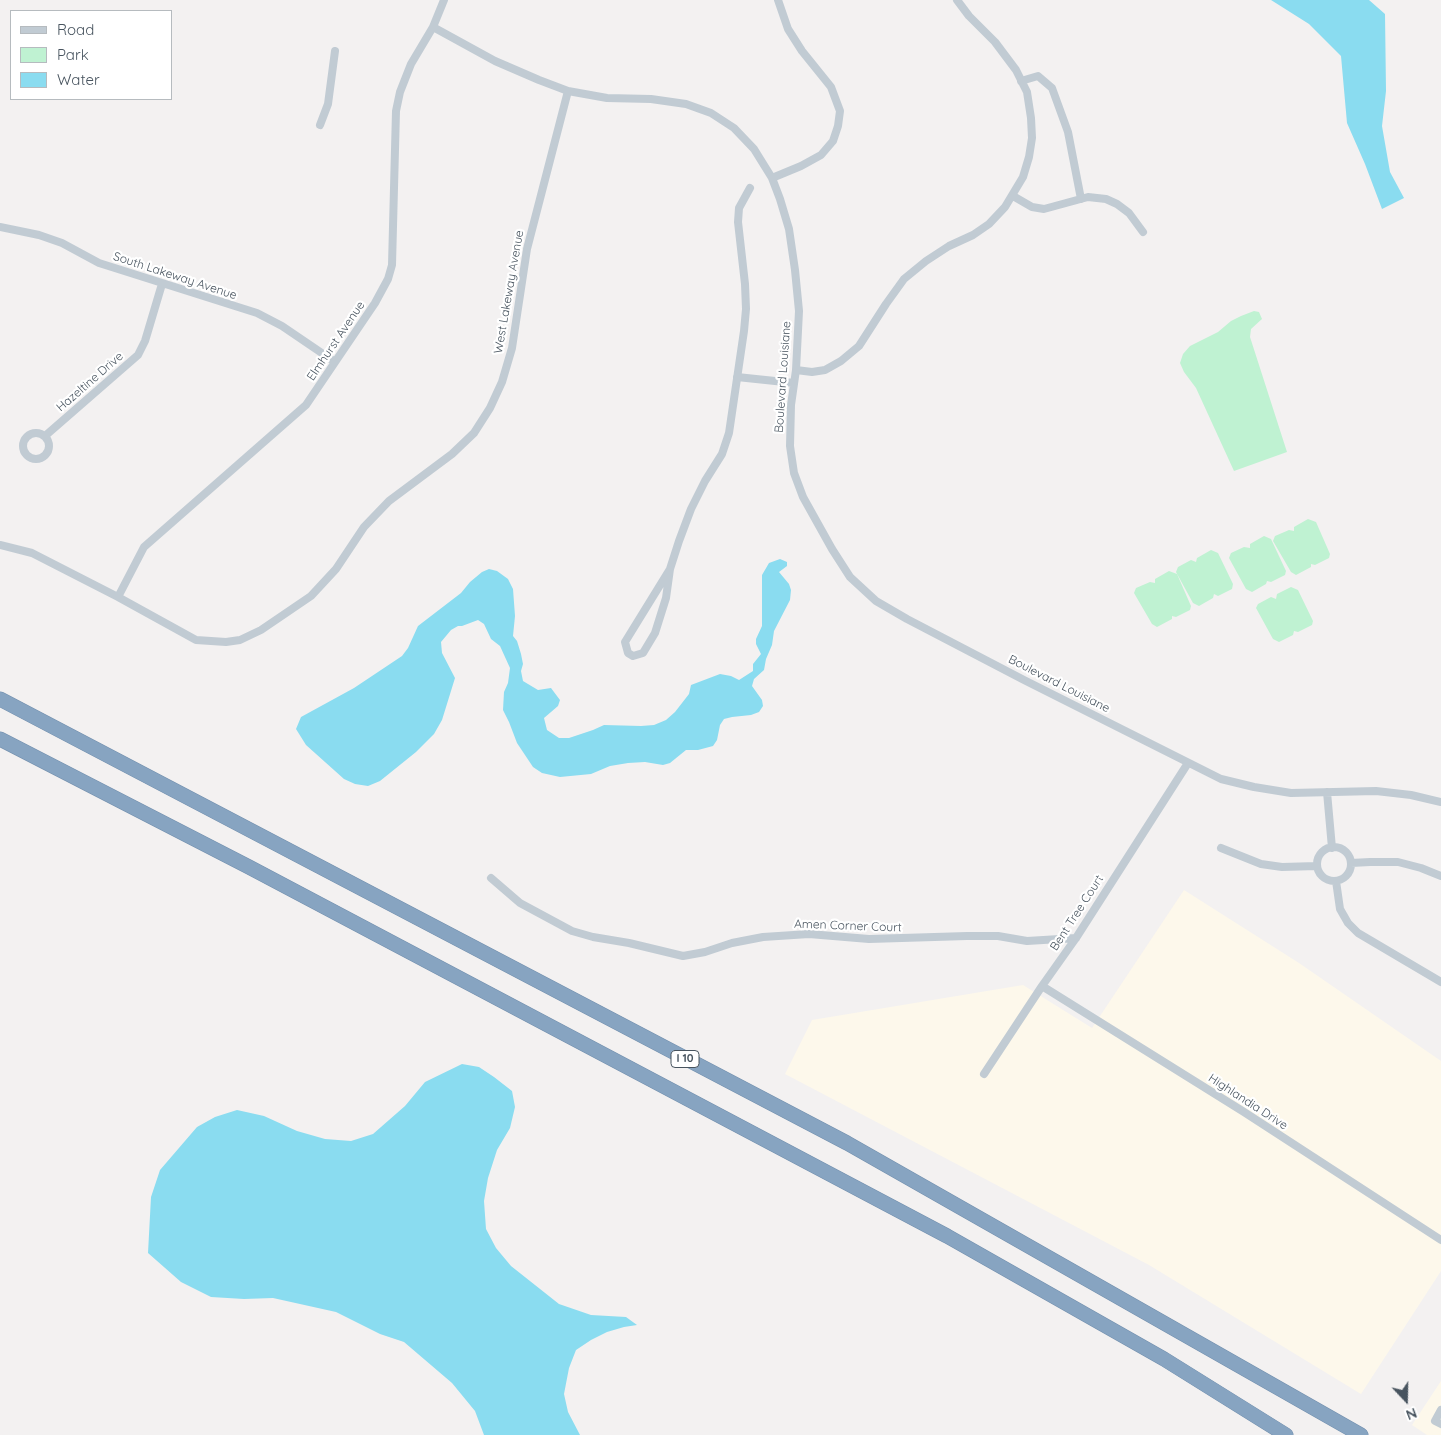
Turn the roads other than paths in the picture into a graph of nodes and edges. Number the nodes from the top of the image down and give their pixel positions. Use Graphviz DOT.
graph roads {
  1 [pos="444,0"];
  2 [pos="778,0"];
  3 [pos="957,0"];
  4 [pos="433,27"];
  5 [pos="334,51"];
  6 [pos="1021,81"];
  7 [pos="568,91"];
  8 [pos="320,125"];
  9 [pos="772,178"];
  10 [pos="750,188"];
  11 [pos="1013,196"];
  12 [pos="1082,199"];
  13 [pos="0,227"];
  14 [pos="1143,232"];
  15 [pos="162,284"];
  16 [pos="335,362"];
  17 [pos="796,370"];
  18 [pos="737,377"];
  19 [pos="794,382"];
  20 [pos="45,436"];
  21 [pos="0,545"];
  22 [pos="670,569"];
  23 [pos="118,597"];
  24 [pos="0,699"];
  25 [pos="0,739"];
  26 [pos="1188,763"];
  27 [pos="1327,792"];
  28 [pos="1441,802"];
  29 [pos="1221,848"];
  30 [pos="1332,848"];
  31 [pos="1351,863"];
  32 [pos="1318,866"];
  33 [pos="1441,876"];
  34 [pos="491,878"];
  35 [pos="1336,881"];
  36 [pos="1076,938"];
  37 [pos="1441,982"];
  38 [pos="1042,986"];
  39 [pos="984,1074"];
  40 [pos="1441,1240"];
  41 [pos="1441,1410"];
  42 [pos="1441,1424"];
  43 [pos="1286,1435"];
  44 [pos="1361,1435"];
  1 -- 4 [label="street, Elmhurst Avenue"];
  2 -- 9 [label="street"];
  3 -- 6 [label="street"];
  4 -- 7 [label="street, Boulevard Louisiane"];
  4 -- 16 [label="street, Elmhurst Avenue"];
  5 -- 8 [label="street"];
  6 -- 11 [label="street"];
  6 -- 12 [label="street"];
  7 -- 9 [label="street, Boulevard Louisiane"];
  7 -- 23 [label="street, West Lakeway Avenue"];
  9 -- 17 [label="street, Boulevard Louisiane"];
  10 -- 18 [label="street"];
  11 -- 12 [label="street"];
  11 -- 17 [label="street"];
  12 -- 14 [label="street"];
  13 -- 15 [label="street, South Lakeway Avenue"];
  15 -- 16 [label="street, South Lakeway Avenue"];
  15 -- 20 [label="street, Hazeltine Drive"];
  16 -- 23 [label="street, Elmhurst Avenue"];
  17 -- 19 [label="street, Boulevard Louisiane"];
  18 -- 19 [label="street"];
  18 -- 22 [label="street"];
  19 -- 26 [label="street, Boulevard Louisiane"];
  21 -- 23 [label="street, West Lakeway Avenue"];
  22 -- 22 [label="street"];
  24 -- 44 [label="highway, I 10"];
  25 -- 43 [label="highway"];
  26 -- 27 [label="street, Boulevard Louisiane"];
  26 -- 36 [label="street, Bent Tree Court"];
  27 -- 28 [label="street, Boulevard Louisiane"];
  27 -- 30 [label="street"];
  29 -- 32 [label="street"];
  30 -- 31 [label="street"];
  30 -- 32 [label="street"];
  31 -- 33 [label="street"];
  31 -- 35 [label="street"];
  32 -- 35 [label="street"];
  34 -- 36 [label="street, Amen Corner Court"];
  35 -- 37 [label="street"];
  36 -- 38 [label="street, Bent Tree Court"];
  38 -- 39 [label="street, Bent Tree Court"];
  38 -- 40 [label="street, Highlandia Drive"];
  41 -- 42 [label="street"];
}
